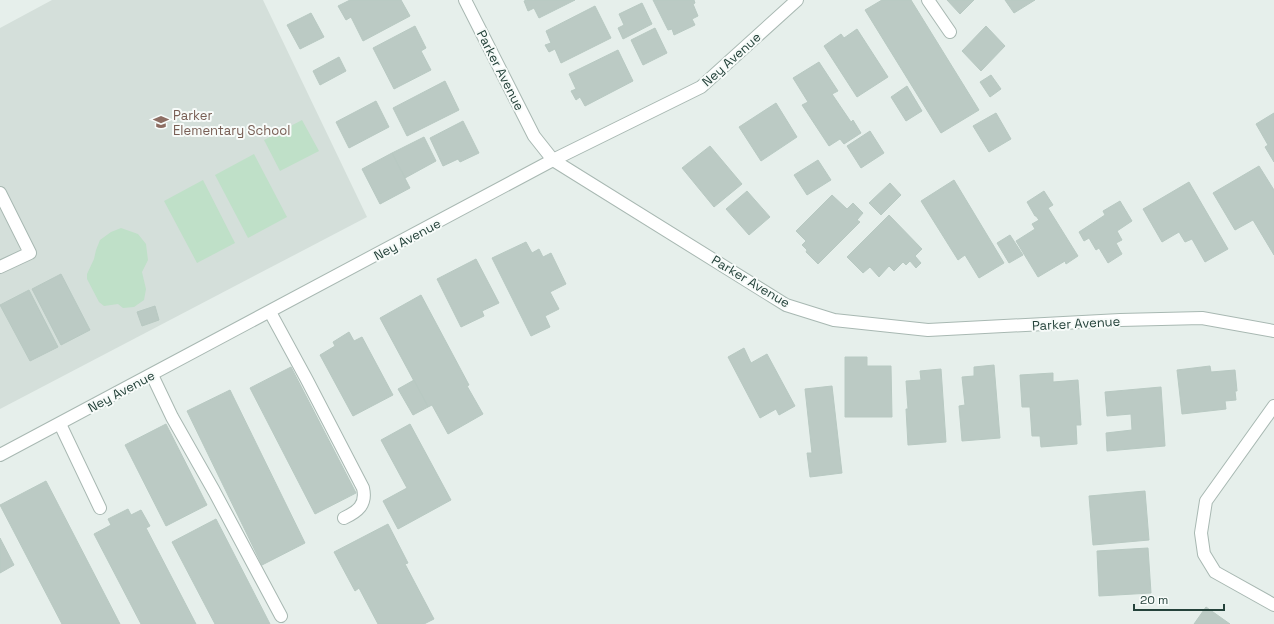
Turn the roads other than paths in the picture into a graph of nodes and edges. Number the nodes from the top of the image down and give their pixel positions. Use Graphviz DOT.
graph roads {
  1 [pos="465,0"];
  2 [pos="797,0"];
  3 [pos="928,0"];
  4 [pos="950,32"];
  5 [pos="553,160"];
  6 [pos="0,193"];
  7 [pos="0,267"];
  8 [pos="270,312"];
  9 [pos="1274,331"];
  10 [pos="152,375"];
  11 [pos="1274,406"];
  12 [pos="60,424"];
  13 [pos="0,455"];
  14 [pos="100,508"];
  15 [pos="344,518"];
  16 [pos="1274,605"];
  17 [pos="281,616"];
  1 -- 5 [label="street, Parker Avenue"];
  2 -- 5 [label="street, Ney Avenue"];
  3 -- 4 [label="street"];
  5 -- 8 [label="street, Ney Avenue"];
  5 -- 9 [label="street, Parker Avenue"];
  6 -- 7 [label="street"];
  8 -- 10 [label="street, Ney Avenue"];
  8 -- 15 [label="street"];
  10 -- 12 [label="street, Ney Avenue"];
  10 -- 17 [label="street"];
  11 -- 16 [label="street"];
  12 -- 13 [label="street, Ney Avenue"];
  12 -- 14 [label="street"];
}
